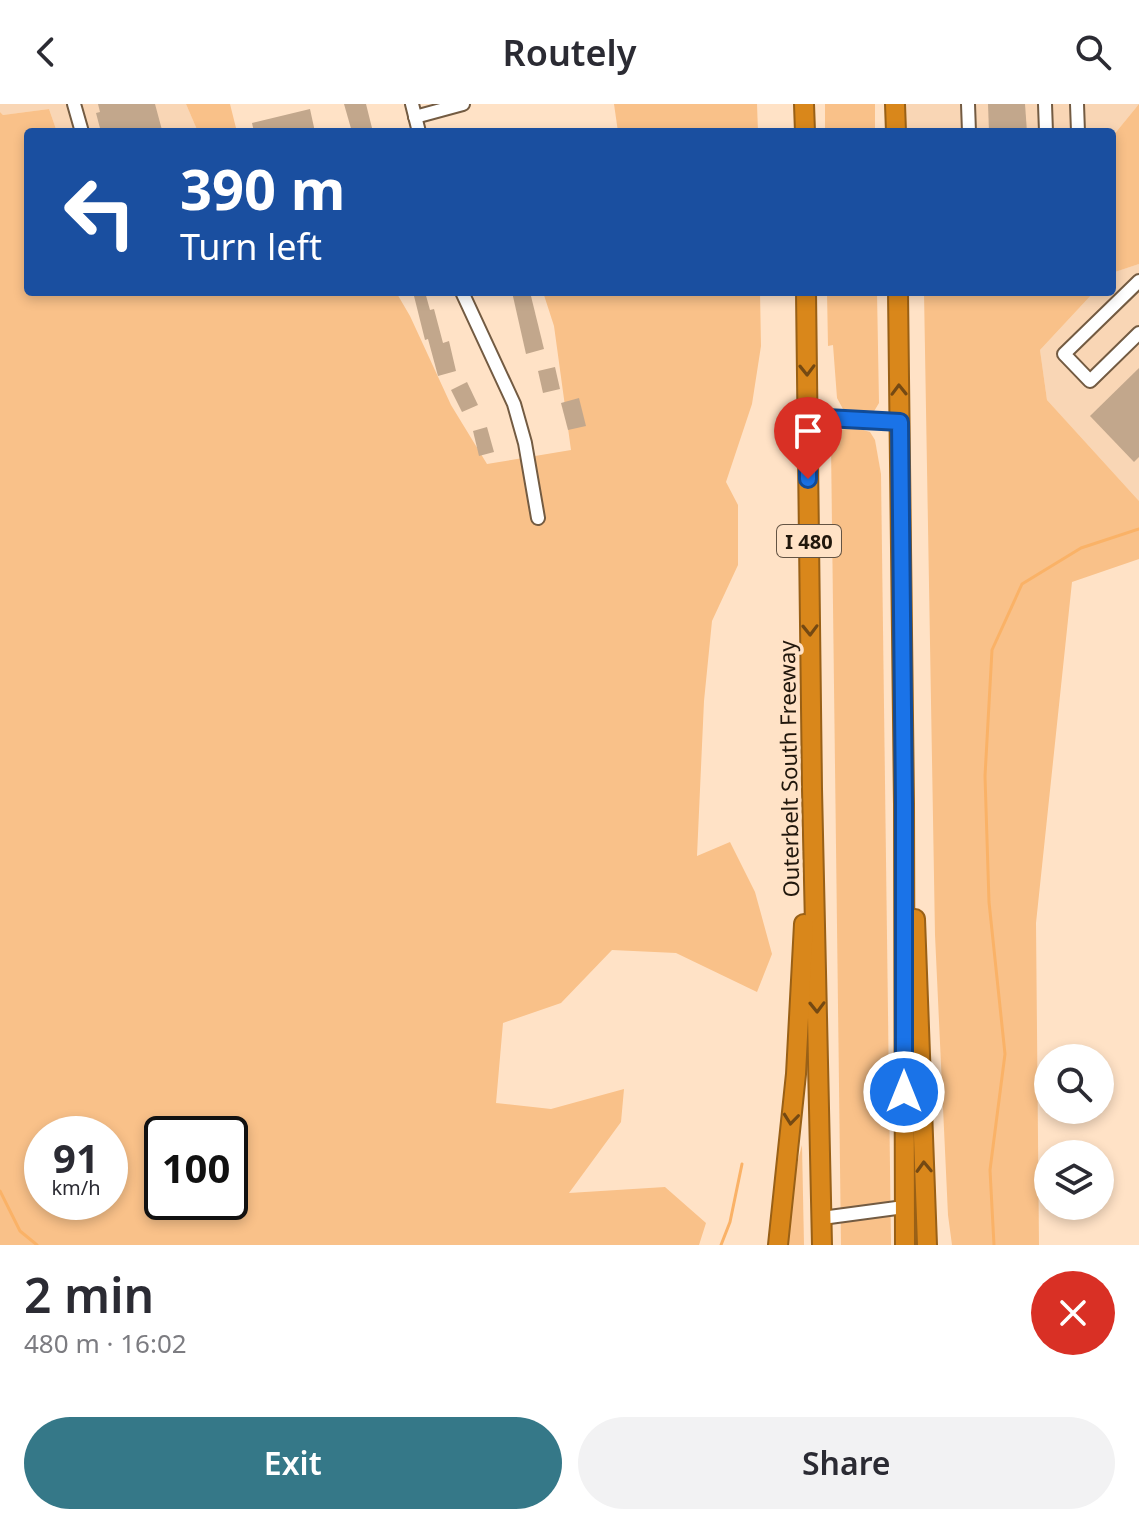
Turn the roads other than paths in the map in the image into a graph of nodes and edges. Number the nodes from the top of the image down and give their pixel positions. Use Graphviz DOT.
graph roads {
  1 [pos="74,104"];
  2 [pos="463,104"];
  3 [pos="804,104"];
  4 [pos="895,104"];
  5 [pos="968,104"];
  6 [pos="1045,104"];
  7 [pos="1077,104"];
  8 [pos="414,110"];
  9 [pos="81,128"];
  10 [pos="805,128"];
  11 [pos="896,128"];
  12 [pos="969,128"];
  13 [pos="1046,128"];
  14 [pos="1078,128"];
  15 [pos="1139,281"];
  16 [pos="464,296"];
  17 [pos="806,296"];
  18 [pos="898,296"];
  19 [pos="1139,333"];
  20 [pos="808,417"];
  21 [pos="900,422"];
  22 [pos="538,518"];
  23 [pos="812,789"];
  24 [pos="904,804"];
  25 [pos="904,1207"];
  26 [pos="822,1218"];
  27 [pos="776,1245"];
  28 [pos="822,1245"];
  29 [pos="905,1245"];
  30 [pos="927,1245"];
  1 -- 9 [label="street"];
  2 -- 8 [label="street"];
  3 -- 10 [label="highway"];
  4 -- 11 [label="highway"];
  5 -- 12 [label="street"];
  6 -- 13 [label="street"];
  7 -- 14 [label="street"];
  15 -- 19 [label="street"];
  16 -- 22 [label="street"];
  17 -- 20 [label="highway, Outerbelt South Freeway / I 480, one-way"];
  21 -- 18 [label="highway, one-way"];
  20 -- 21 [label="street"];
  20 -- 23 [label="highway, Outerbelt South Freeway / I 480, one-way"];
  21 -- 24 [label="highway"];
  23 -- 26 [label="highway, Outerbelt South Freeway / I 480, one-way"];
  23 -- 27 [label="highway, one-way"];
  24 -- 25 [label="highway"];
  30 -- 24 [label="highway, one-way"];
  25 -- 26 [label="street"];
  25 -- 29 [label="highway"];
  26 -- 28 [label="highway, Outerbelt South Freeway / I 480"];
}
